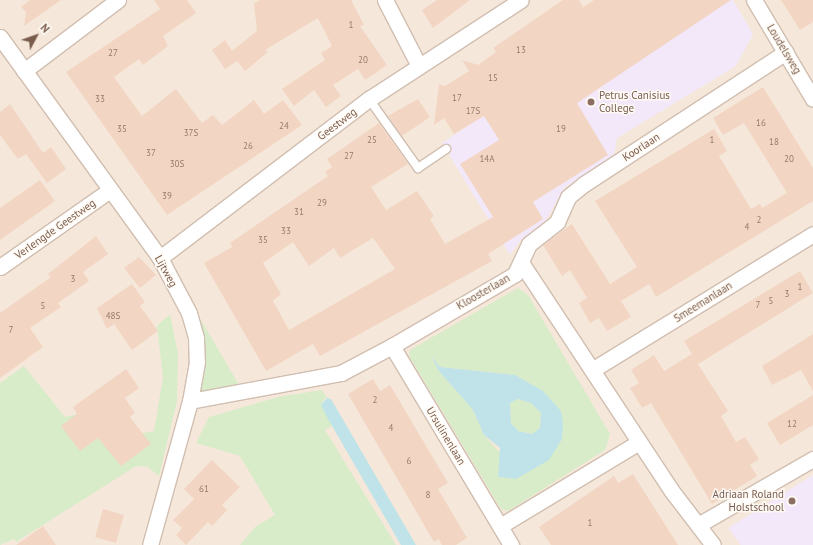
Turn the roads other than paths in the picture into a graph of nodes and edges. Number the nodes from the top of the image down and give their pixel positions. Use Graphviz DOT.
graph roads {
  1 [pos="118,0"];
  2 [pos="385,0"];
  3 [pos="521,0"];
  4 [pos="754,0"];
  5 [pos="0,37"];
  6 [pos="786,52"];
  7 [pos="419,66"];
  8 [pos="24,71"];
  9 [pos="369,99"];
  10 [pos="813,99"];
  11 [pos="446,149"];
  12 [pos="110,190"];
  13 [pos="813,234"];
  14 [pos="160,258"];
  15 [pos="522,264"];
  16 [pos="0,267"];
  17 [pos="392,346"];
  18 [pos="592,370"];
  19 [pos="190,400"];
  20 [pos="639,442"];
  21 [pos="813,459"];
  22 [pos="698,525"];
  23 [pos="500,526"];
  24 [pos="150,545"];
  25 [pos="511,545"];
  26 [pos="713,545"];
  1 -- 8 [label="street"];
  2 -- 7 [label="street"];
  3 -- 7 [label="street, Geestweg"];
  4 -- 6 [label="street, Loudelsweg"];
  5 -- 8 [label="street, Lijtweg"];
  6 -- 10 [label="street, Loudelsweg"];
  6 -- 15 [label="street, Koorlaan"];
  7 -- 9 [label="street, Geestweg"];
  8 -- 12 [label="street, Lijtweg"];
  9 -- 11 [label="lane"];
  9 -- 14 [label="street, Geestweg"];
  12 -- 14 [label="street, Lijtweg"];
  12 -- 16 [label="street, Verlengde Geestweg"];
  13 -- 18 [label="street, Smeemanlaan"];
  14 -- 19 [label="street, Lijtweg"];
  15 -- 17 [label="street, Kloosterlaan"];
  15 -- 18 [label="street"];
  17 -- 19 [label="street, Kloosterlaan"];
  17 -- 23 [label="street, Ursulinenlaan"];
  18 -- 20 [label="street"];
  19 -- 24 [label="street, Lijtweg"];
  20 -- 22 [label="street"];
  20 -- 23 [label="street"];
  21 -- 22 [label="street"];
  22 -- 26 [label="street"];
  23 -- 25 [label="street, Ursulinenlaan"];
}
